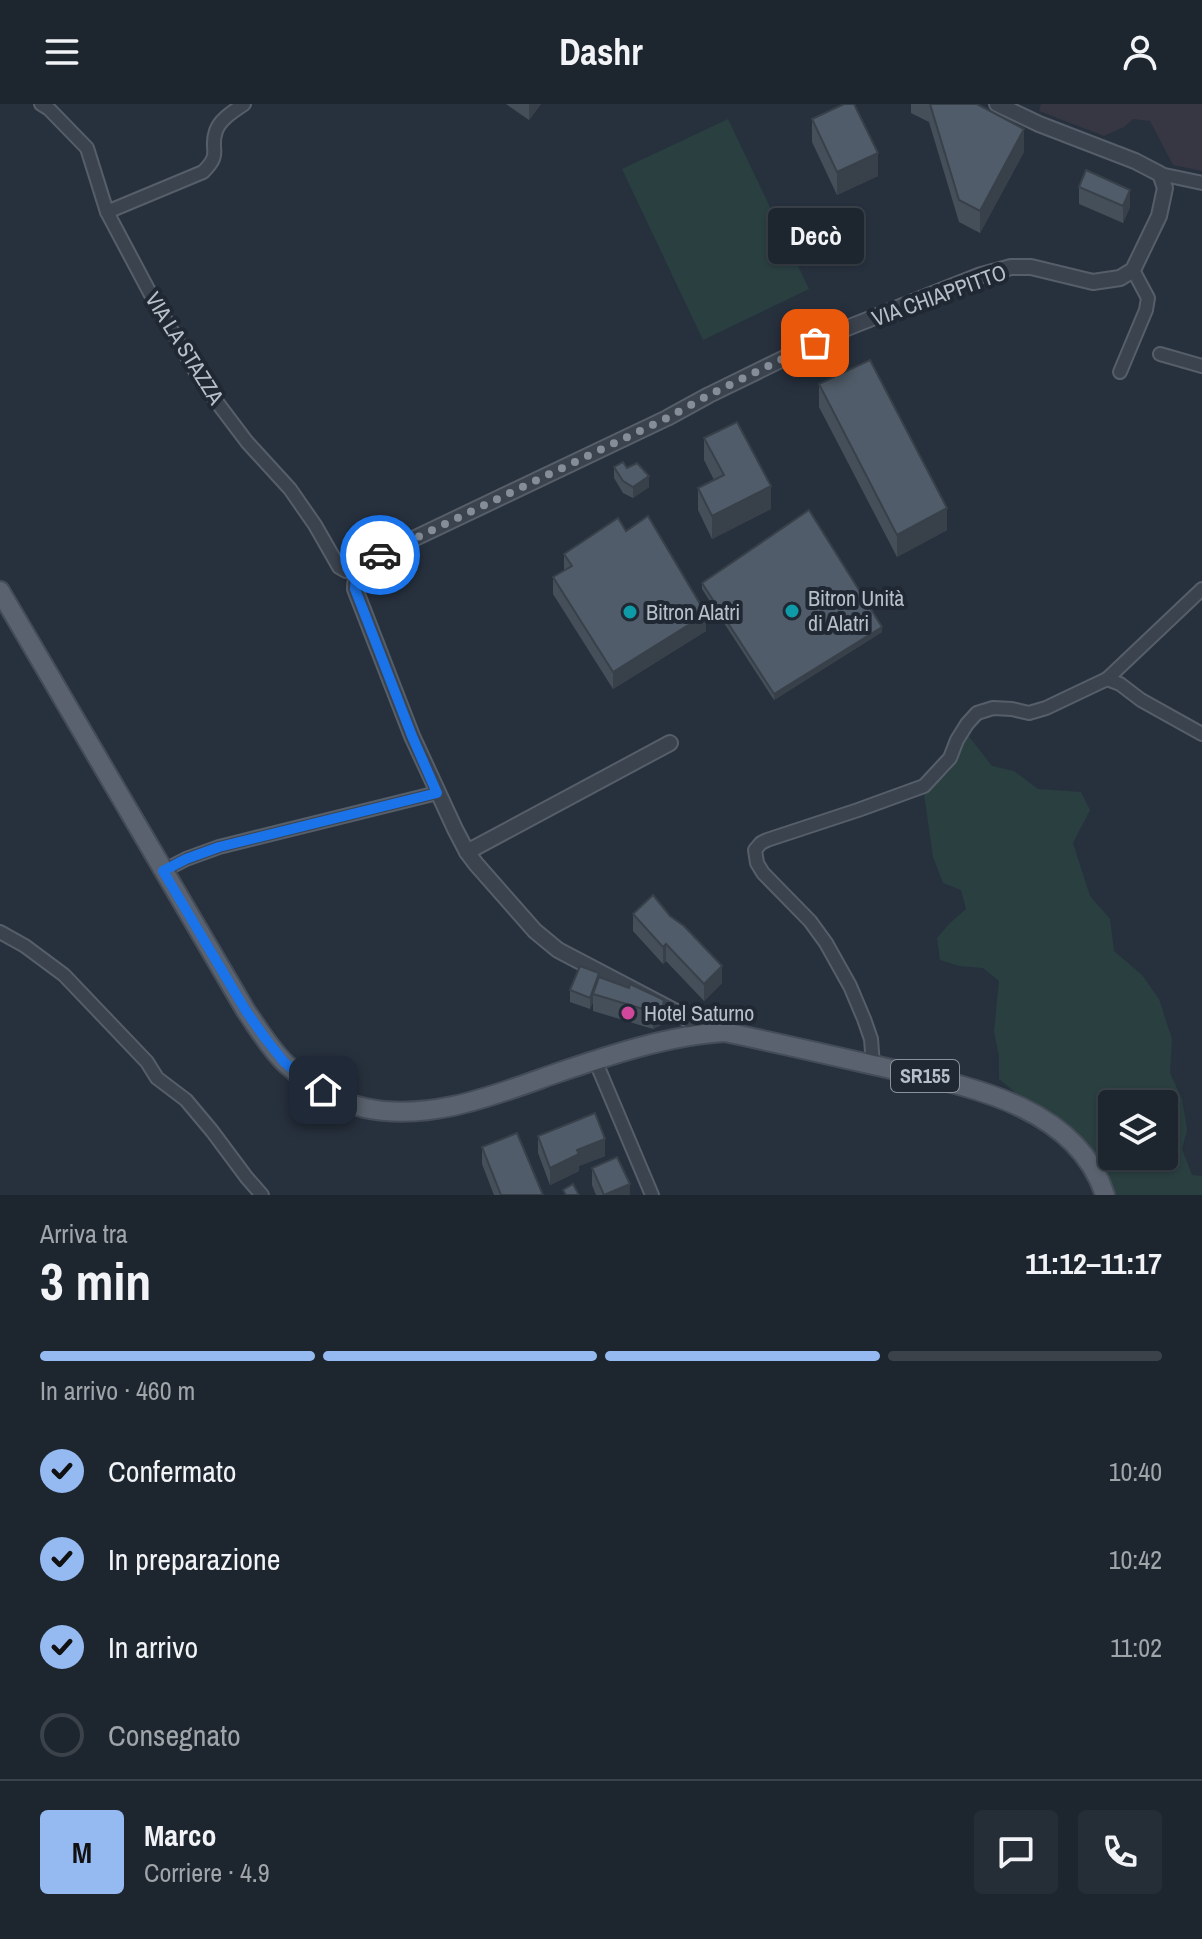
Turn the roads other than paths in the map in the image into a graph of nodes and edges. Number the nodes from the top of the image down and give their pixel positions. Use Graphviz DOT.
graph roads {
  1 [pos="41,104"];
  2 [pos="244,104"];
  3 [pos="997,104"];
  4 [pos="1160,174"];
  5 [pos="1202,183"];
  6 [pos="107,212"];
  7 [pos="1133,270"];
  8 [pos="1160,354"];
  9 [pos="1202,366"];
  10 [pos="1120,372"];
  11 [pos="358,571"];
  12 [pos="1202,589"];
  13 [pos="0,591"];
  14 [pos="1107,679"];
  15 [pos="1202,734"];
  16 [pos="670,743"];
  17 [pos="437,793"];
  18 [pos="467,852"];
  19 [pos="163,871"];
  20 [pos="0,932"];
  21 [pos="703,1033"];
  22 [pos="595,1060"];
  23 [pos="873,1065"];
  24 [pos="262,1195"];
  25 [pos="652,1195"];
  26 [pos="1105,1195"];
  1 -- 6 [label="street, VIA LA STAZZA"];
  2 -- 6 [label="street"];
  3 -- 4 [label="street"];
  4 -- 5 [label="street"];
  4 -- 7 [label="street"];
  6 -- 11 [label="street, VIA LA STAZZA"];
  7 -- 10 [label="street"];
  7 -- 11 [label="street, VIA CHIAPPITTO"];
  8 -- 9 [label="street"];
  11 -- 17 [label="street"];
  12 -- 14 [label="street"];
  13 -- 19 [label="main road, SR155"];
  14 -- 15 [label="street"];
  14 -- 23 [label="street"];
  16 -- 18 [label="street"];
  17 -- 18 [label="street"];
  17 -- 19 [label="street"];
  18 -- 21 [label="street"];
  19 -- 22 [label="main road, SR155"];
  20 -- 24 [label="street"];
  21 -- 22 [label="main road, SR155"];
  21 -- 23 [label="main road, SR155"];
  22 -- 25 [label="street"];
  23 -- 26 [label="main road, SR155"];
}
